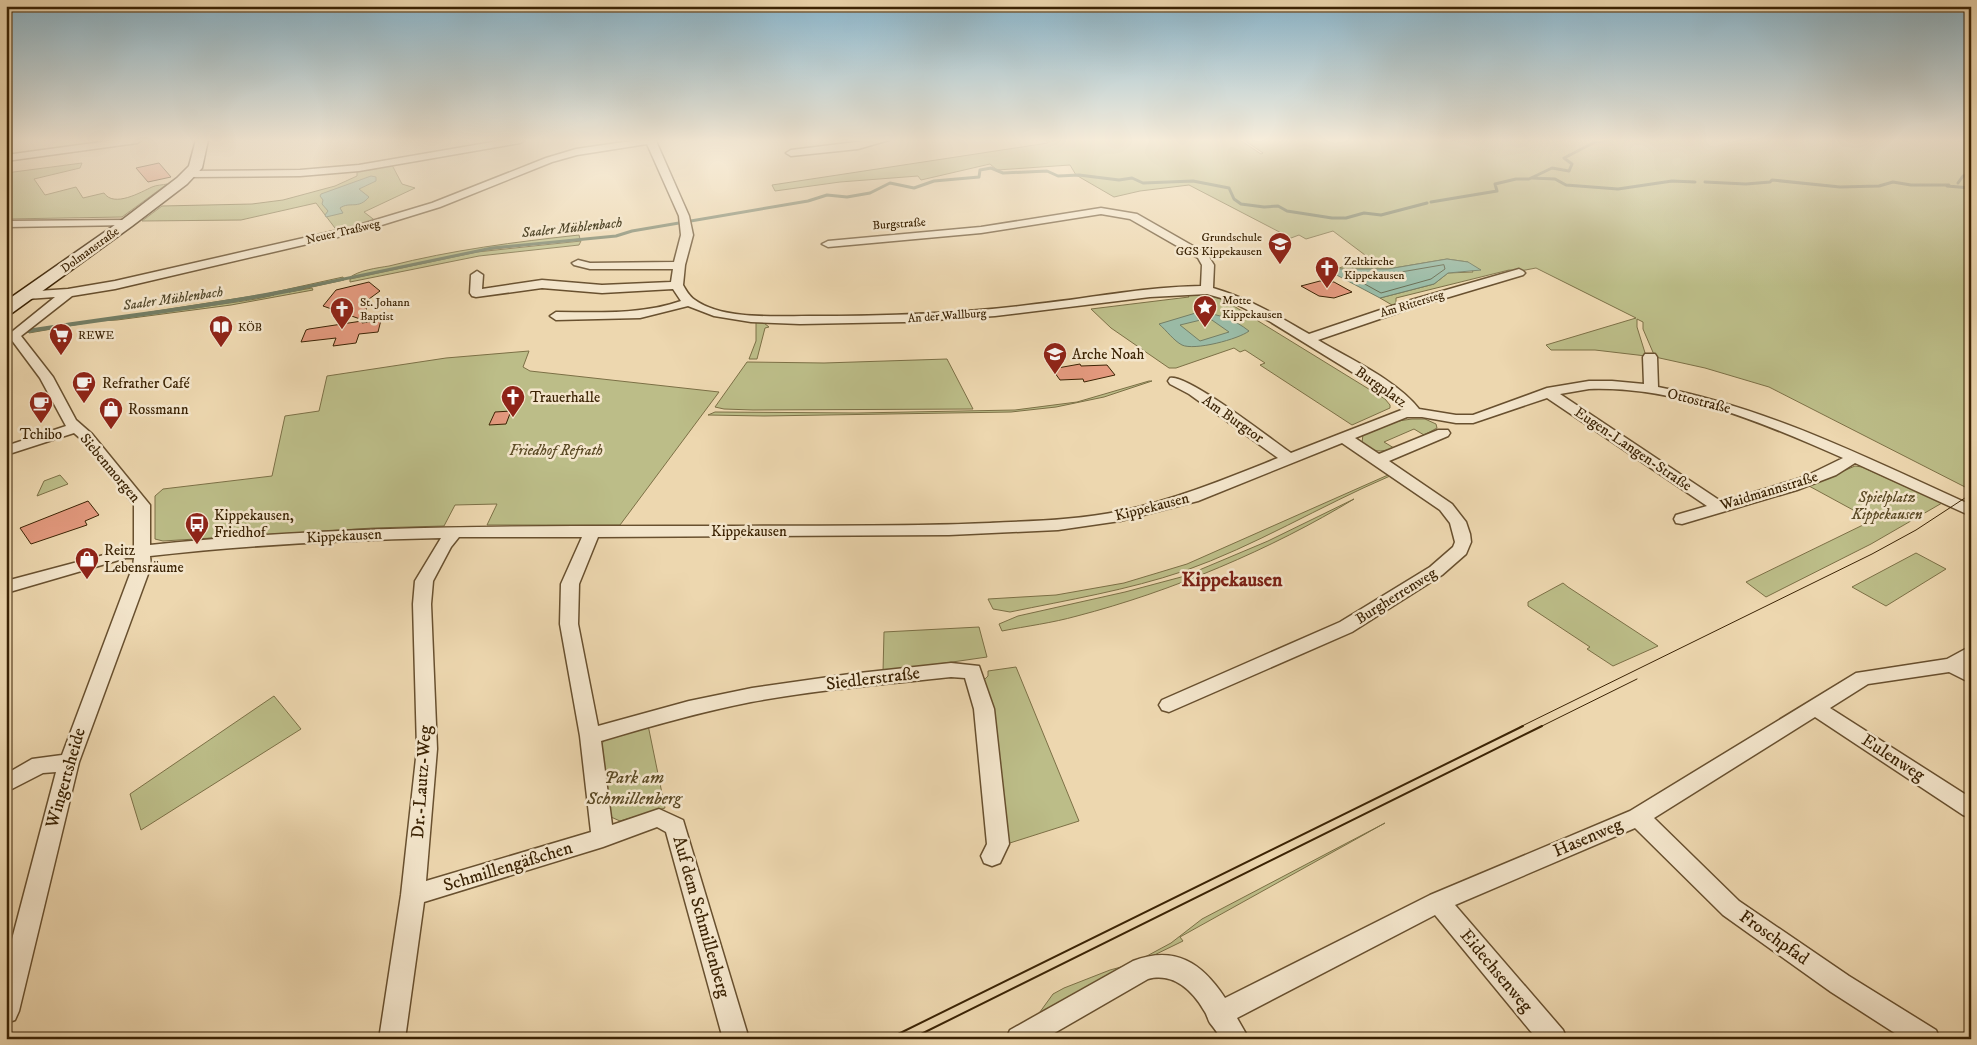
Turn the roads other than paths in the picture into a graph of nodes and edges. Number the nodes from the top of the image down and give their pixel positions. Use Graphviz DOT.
graph roads {
  1 [pos="172,189"];
  2 [pos="477,189"];
  3 [pos="671,189"];
  4 [pos="127,223"];
  5 [pos="6,224"];
  6 [pos="828,244"];
  7 [pos="578,263"];
  8 [pos="679,265"];
  9 [pos="1519,273"];
  10 [pos="476,274"];
  11 [pos="677,286"];
  12 [pos="1207,290"];
  13 [pos="68,293"];
  14 [pos="27,294"];
  15 [pos="689,302"];
  16 [pos="6,309"];
  17 [pos="556,316"];
  18 [pos="1307,339"];
  19 [pos="1650,357"];
  20 [pos="1175,381"];
  21 [pos="50,386"];
  22 [pos="1650,389"];
  23 [pos="1547,392"];
  24 [pos="1414,412"];
  25 [pos="75,428"];
  26 [pos="1443,432"];
  27 [pos="1343,437"];
  28 [pos="6,452"];
  29 [pos="1854,458"];
  30 [pos="1289,459"];
  31 [pos="1378,460"];
  32 [pos="1718,506"];
  33 [pos="1971,511"];
  34 [pos="142,517"];
  35 [pos="1682,519"];
  36 [pos="455,532"];
  37 [pos="592,532"];
  38 [pos="142,550"];
  39 [pos="6,587"];
  40 [pos="1971,653"];
  41 [pos="1951,665"];
  42 [pos="1971,676"];
  43 [pos="1169,705"];
  44 [pos="1816,708"];
  45 [pos="590,736"];
  46 [pos="69,762"];
  47 [pos="6,784"];
  48 [pos="1971,809"];
  49 [pos="1638,817"];
  50 [pos="603,838"];
  51 [pos="992,856"];
  52 [pos="413,895"];
  53 [pos="1438,902"];
  54 [pos="6,1011"];
  55 [pos="1219,1014"];
  56 [pos="392,1039"];
  57 [pos="736,1039"];
  58 [pos="1019,1039"];
  59 [pos="1236,1039"];
  60 [pos="1554,1039"];
  61 [pos="1927,1039"];
  1 -- 4 [label="main road, Dolmanstraße"];
  2 -- 13 [label="street, Neuer Traßweg"];
  3 -- 8 [label="street"];
  4 -- 5 [label="street"];
  4 -- 14 [label="main road, Dolmanstraße"];
  6 -- 12 [label="street, Burgstraße"];
  7 -- 8 [label="street"];
  8 -- 11 [label="street"];
  9 -- 18 [label="street, Am Rittersteg"];
  10 -- 11 [label="street"];
  11 -- 15 [label="street"];
  12 -- 15 [label="street, An der Wallburg"];
  12 -- 18 [label="street"];
  13 -- 14 [label="street, Neuer Traßweg"];
  13 -- 21 [label="street, Siebenmorgen"];
  14 -- 16 [label="main road, Dolmanstraße"];
  15 -- 17 [label="street"];
  18 -- 24 [label="street, Burgplatz"];
  19 -- 22 [label="street"];
  20 -- 30 [label="street, Am Burgtor"];
  21 -- 25 [label="street, Siebenmorgen"];
  22 -- 23 [label="street, Ottostraße"];
  22 -- 29 [label="street, Ottostraße"];
  23 -- 24 [label="street, Ottostraße"];
  23 -- 32 [label="street, Eugen-Langen-Straße"];
  24 -- 27 [label="street, Burgplatz"];
  25 -- 28 [label="street"];
  25 -- 34 [label="street, Siebenmorgen"];
  26 -- 31 [label="street"];
  27 -- 30 [label="street, Kippekausen"];
  27 -- 31 [label="street, Burgherrenweg"];
  29 -- 32 [label="street, Waidmannstraße"];
  29 -- 33 [label="street, Ottostraße"];
  30 -- 37 [label="street, Kippekausen"];
  31 -- 43 [label="street, Burgherrenweg"];
  32 -- 35 [label="street, Waidmannstraße"];
  34 -- 38 [label="street, Siebenmorgen"];
  36 -- 37 [label="street, Kippekausen"];
  36 -- 38 [label="street, Kippekausen"];
  36 -- 52 [label="street, Dr.-Lautz-Weg"];
  37 -- 45 [label="street"];
  38 -- 39 [label="street"];
  38 -- 46 [label="street, Wingertsheide"];
  40 -- 41 [label="street"];
  41 -- 42 [label="street"];
  41 -- 44 [label="street, Hasenweg"];
  44 -- 48 [label="street, Eulenweg"];
  44 -- 49 [label="street, Hasenweg"];
  45 -- 50 [label="street"];
  45 -- 51 [label="street, Siedlerstraße"];
  46 -- 47 [label="street"];
  46 -- 54 [label="street, Wingertsheide"];
  49 -- 53 [label="street, Hasenweg"];
  49 -- 61 [label="street, Froschpfad"];
  50 -- 52 [label="street, Schmillengäßchen"];
  50 -- 57 [label="street, Auf dem Schmillenberg"];
  52 -- 56 [label="street, Dr.-Lautz-Weg"];
  53 -- 55 [label="street, Hasenweg"];
  53 -- 60 [label="street, Eidechsenweg"];
  55 -- 58 [label="street"];
  55 -- 59 [label="street"];
}
